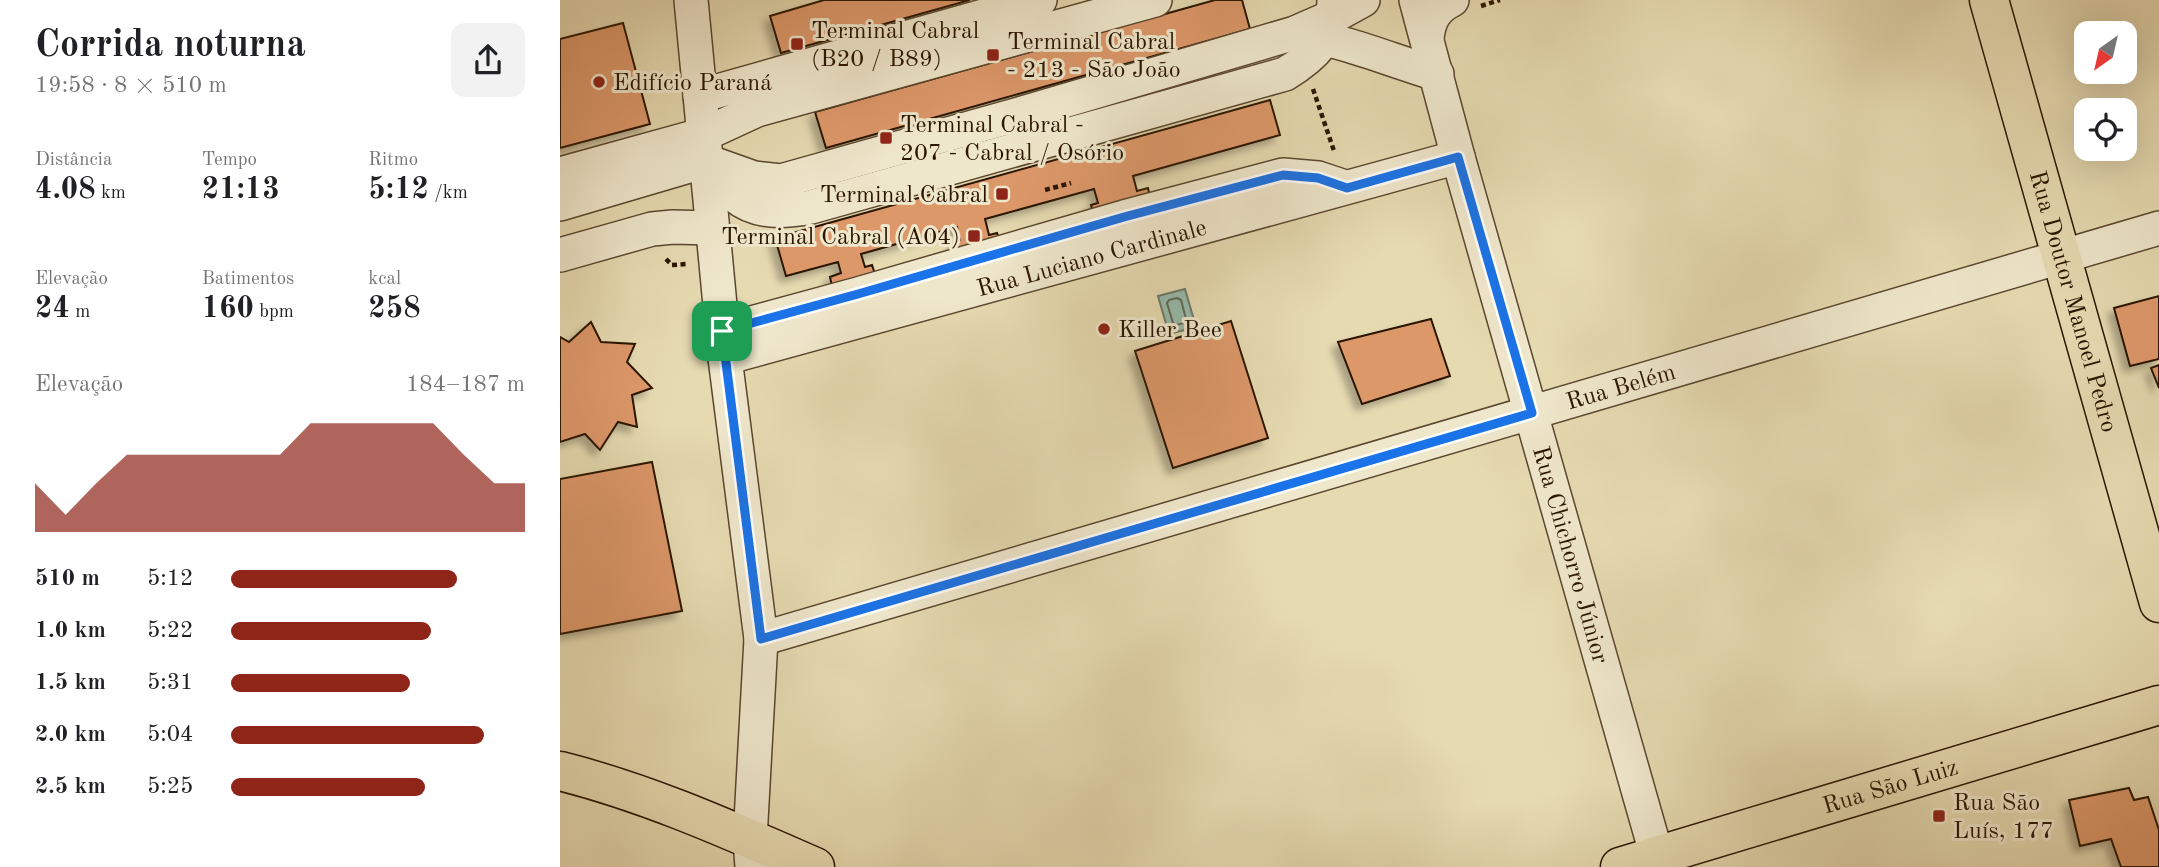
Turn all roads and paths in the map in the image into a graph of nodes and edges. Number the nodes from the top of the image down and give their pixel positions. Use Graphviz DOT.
graph roads {
  1 [pos="1040,0"];
  2 [pos="1155,0"];
  3 [pos="1363,0"];
  4 [pos="1416,0"];
  5 [pos="1452,0"];
  6 [pos="1989,0"];
  7 [pos="694,1"];
  8 [pos="1322,22"];
  9 [pos="1427,38"];
  10 [pos="1437,74"];
  11 [pos="700,96"];
  12 [pos="705,147"];
  13 [pos="1458,157"];
  14 [pos="560,174"];
  15 [pos="1072,183"];
  16 [pos="1045,190"];
  17 [pos="560,204"];
  18 [pos="712,228"];
  19 [pos="2159,228"];
  20 [pos="560,255"];
  21 [pos="2061,257"];
  22 [pos="724,344"];
  23 [pos="1532,413"];
  24 [pos="2159,603"];
  25 [pos="761,639"];
  26 [pos="2159,705"];
  27 [pos="560,771"];
  28 [pos="751,853"];
  29 [pos="1658,862"];
  30 [pos="815,867"];
  31 [pos="1620,867"];
  1 -- 11 [label="street"];
  2 -- 12 [label="street"];
  3 -- 8 [label="street"];
  4 -- 9 [label="street, Rua Chichorro Júnior"];
  5 -- 9 [label="street"];
  6 -- 21 [label="main road, Rua Doutor Manoel Pedro"];
  7 -- 11 [label="street"];
  8 -- 10 [label="street"];
  8 -- 12 [label="street"];
  9 -- 10 [label="street, Rua Chichorro Júnior"];
  10 -- 13 [label="street, Rua Chichorro Júnior"];
  11 -- 12 [label="street"];
  12 -- 14 [label="street"];
  12 -- 17 [label="street"];
  12 -- 18 [label="street"];
  13 -- 22 [label="street, Rua Luciano Cardinale"];
  13 -- 23 [label="street, Rua Chichorro Júnior"];
  15 -- 16 [label="path"];
  18 -- 20 [label="street"];
  18 -- 22 [label="street"];
  19 -- 21 [label="street, Rua Belém"];
  21 -- 23 [label="street, Rua Belém"];
  21 -- 24 [label="main road, Rua Doutor Manoel Pedro"];
  22 -- 25 [label="street"];
  23 -- 25 [label="street, Rua Belém"];
  23 -- 29 [label="street, Rua Chichorro Júnior"];
  25 -- 28 [label="street"];
  26 -- 29 [label="main road, Rua São Luiz"];
  27 -- 28 [label="main road"];
  28 -- 30 [label="main road"];
  29 -- 31 [label="main road, Rua São Luiz"];
}
